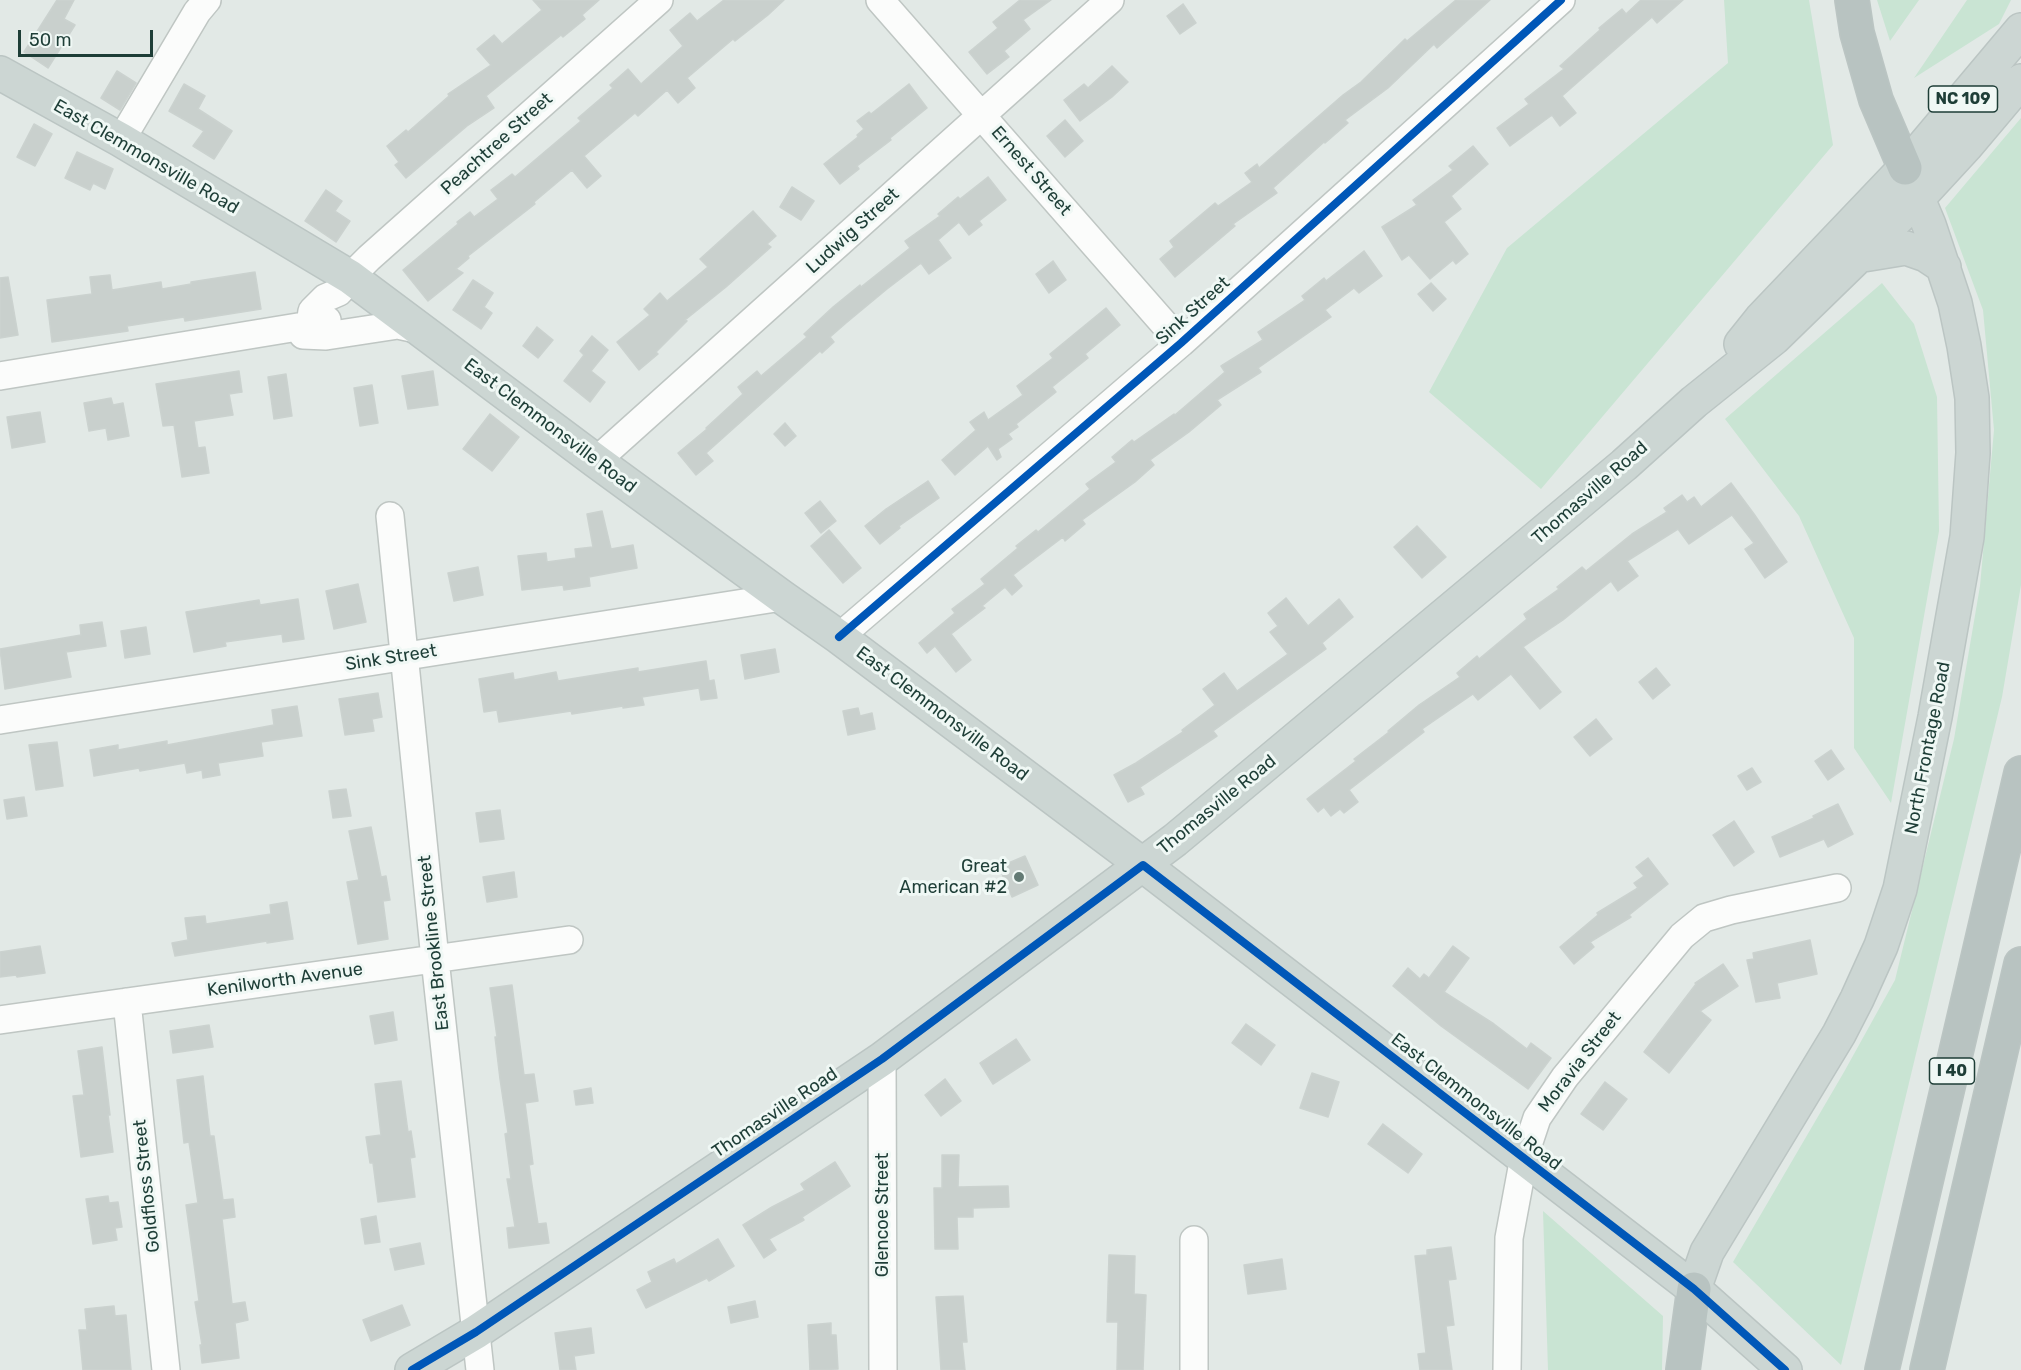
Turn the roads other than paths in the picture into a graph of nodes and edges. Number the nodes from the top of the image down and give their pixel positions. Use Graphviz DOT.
graph roads {
  1 [pos="207,0"];
  2 [pos="659,0"];
  3 [pos="880,0"];
  4 [pos="1110,0"];
  5 [pos="1561,0"];
  6 [pos="1852,0"];
  7 [pos="2021,30"];
  8 [pos="0,73"];
  9 [pos="2021,81"];
  10 [pos="983,116"];
  11 [pos="121,140"];
  12 [pos="1905,168"];
  13 [pos="1918,198"];
  14 [pos="1857,256"];
  15 [pos="1944,267"];
  16 [pos="344,284"];
  17 [pos="297,327"];
  18 [pos="421,330"];
  19 [pos="1181,342"];
  20 [pos="0,376"];
  21 [pos="1694,402"];
  22 [pos="596,461"];
  23 [pos="390,516"];
  24 [pos="782,597"];
  25 [pos="839,637"];
  26 [pos="405,656"];
  27 [pos="0,720"];
  28 [pos="2021,773"];
  29 [pos="1143,865"];
  30 [pos="1837,888"];
  31 [pos="569,940"];
  32 [pos="435,959"];
  33 [pos="2021,964"];
  34 [pos="128,1002"];
  35 [pos="0,1020"];
  36 [pos="882,1059"];
  37 [pos="1524,1157"];
  38 [pos="1194,1240"];
  39 [pos="1694,1289"];
  40 [pos="476,1332"];
  41 [pos="166,1370"];
  42 [pos="412,1370"];
  43 [pos="480,1370"];
  44 [pos="883,1370"];
  45 [pos="1194,1370"];
  46 [pos="1507,1370"];
  47 [pos="1683,1370"];
  48 [pos="1785,1370"];
  49 [pos="1882,1370"];
  50 [pos="1927,1370"];
  1 -- 11 [label="street"];
  2 -- 16 [label="street, Peachtree Street"];
  3 -- 10 [label="street, Ernest Street"];
  4 -- 10 [label="street, Ludwig Street"];
  5 -- 19 [label="street, Sink Street"];
  6 -- 12 [label="highway"];
  7 -- 12 [label="main road, Thomasville Road / NC 109"];
  8 -- 11 [label="main road, East Clemmonsville Road"];
  9 -- 13 [label="main road, Thomasville Road / NC 109"];
  10 -- 19 [label="street, Ernest Street"];
  10 -- 22 [label="street, Ludwig Street"];
  11 -- 16 [label="main road, East Clemmonsville Road"];
  12 -- 13 [label="main road, North Frontage Road"];
  12 -- 21 [label="main road, Thomasville Road"];
  13 -- 14 [label="main road, Thomasville Road"];
  13 -- 15 [label="main road, North Frontage Road"];
  14 -- 15 [label="main road"];
  14 -- 21 [label="main road, Thomasville Road"];
  15 -- 39 [label="main road, North Frontage Road"];
  16 -- 17 [label="street, Peachtree Street"];
  16 -- 18 [label="main road, East Clemmonsville Road"];
  17 -- 18 [label="street"];
  17 -- 20 [label="street, Peachtree Street"];
  18 -- 22 [label="main road, East Clemmonsville Road"];
  19 -- 25 [label="street, Sink Street"];
  21 -- 29 [label="main road, Thomasville Road"];
  22 -- 24 [label="main road, East Clemmonsville Road"];
  23 -- 26 [label="street, East Brookline Street"];
  24 -- 25 [label="main road, East Clemmonsville Road"];
  24 -- 26 [label="street, Sink Street"];
  25 -- 29 [label="main road, East Clemmonsville Road"];
  26 -- 27 [label="street, Sink Street"];
  26 -- 32 [label="street, East Brookline Street"];
  28 -- 49 [label="highway, I 40"];
  29 -- 36 [label="main road, Thomasville Road"];
  29 -- 37 [label="main road, East Clemmonsville Road"];
  30 -- 37 [label="street, Moravia Street"];
  31 -- 32 [label="street, Kenilworth Avenue"];
  32 -- 34 [label="street, Kenilworth Avenue"];
  32 -- 40 [label="street, East Brookline Street"];
  33 -- 50 [label="highway, I 40"];
  34 -- 35 [label="street, Kenilworth Avenue"];
  34 -- 41 [label="street, Goldfloss Street"];
  36 -- 40 [label="main road, Thomasville Road"];
  36 -- 44 [label="street, Glencoe Street"];
  37 -- 39 [label="main road, East Clemmonsville Road"];
  37 -- 46 [label="street, Moravia Street"];
  38 -- 45 [label="street"];
  39 -- 47 [label="highway"];
  39 -- 48 [label="main road, East Clemmonsville Road"];
  40 -- 42 [label="main road, Thomasville Road"];
  40 -- 43 [label="street, East Brookline Street"];
}
